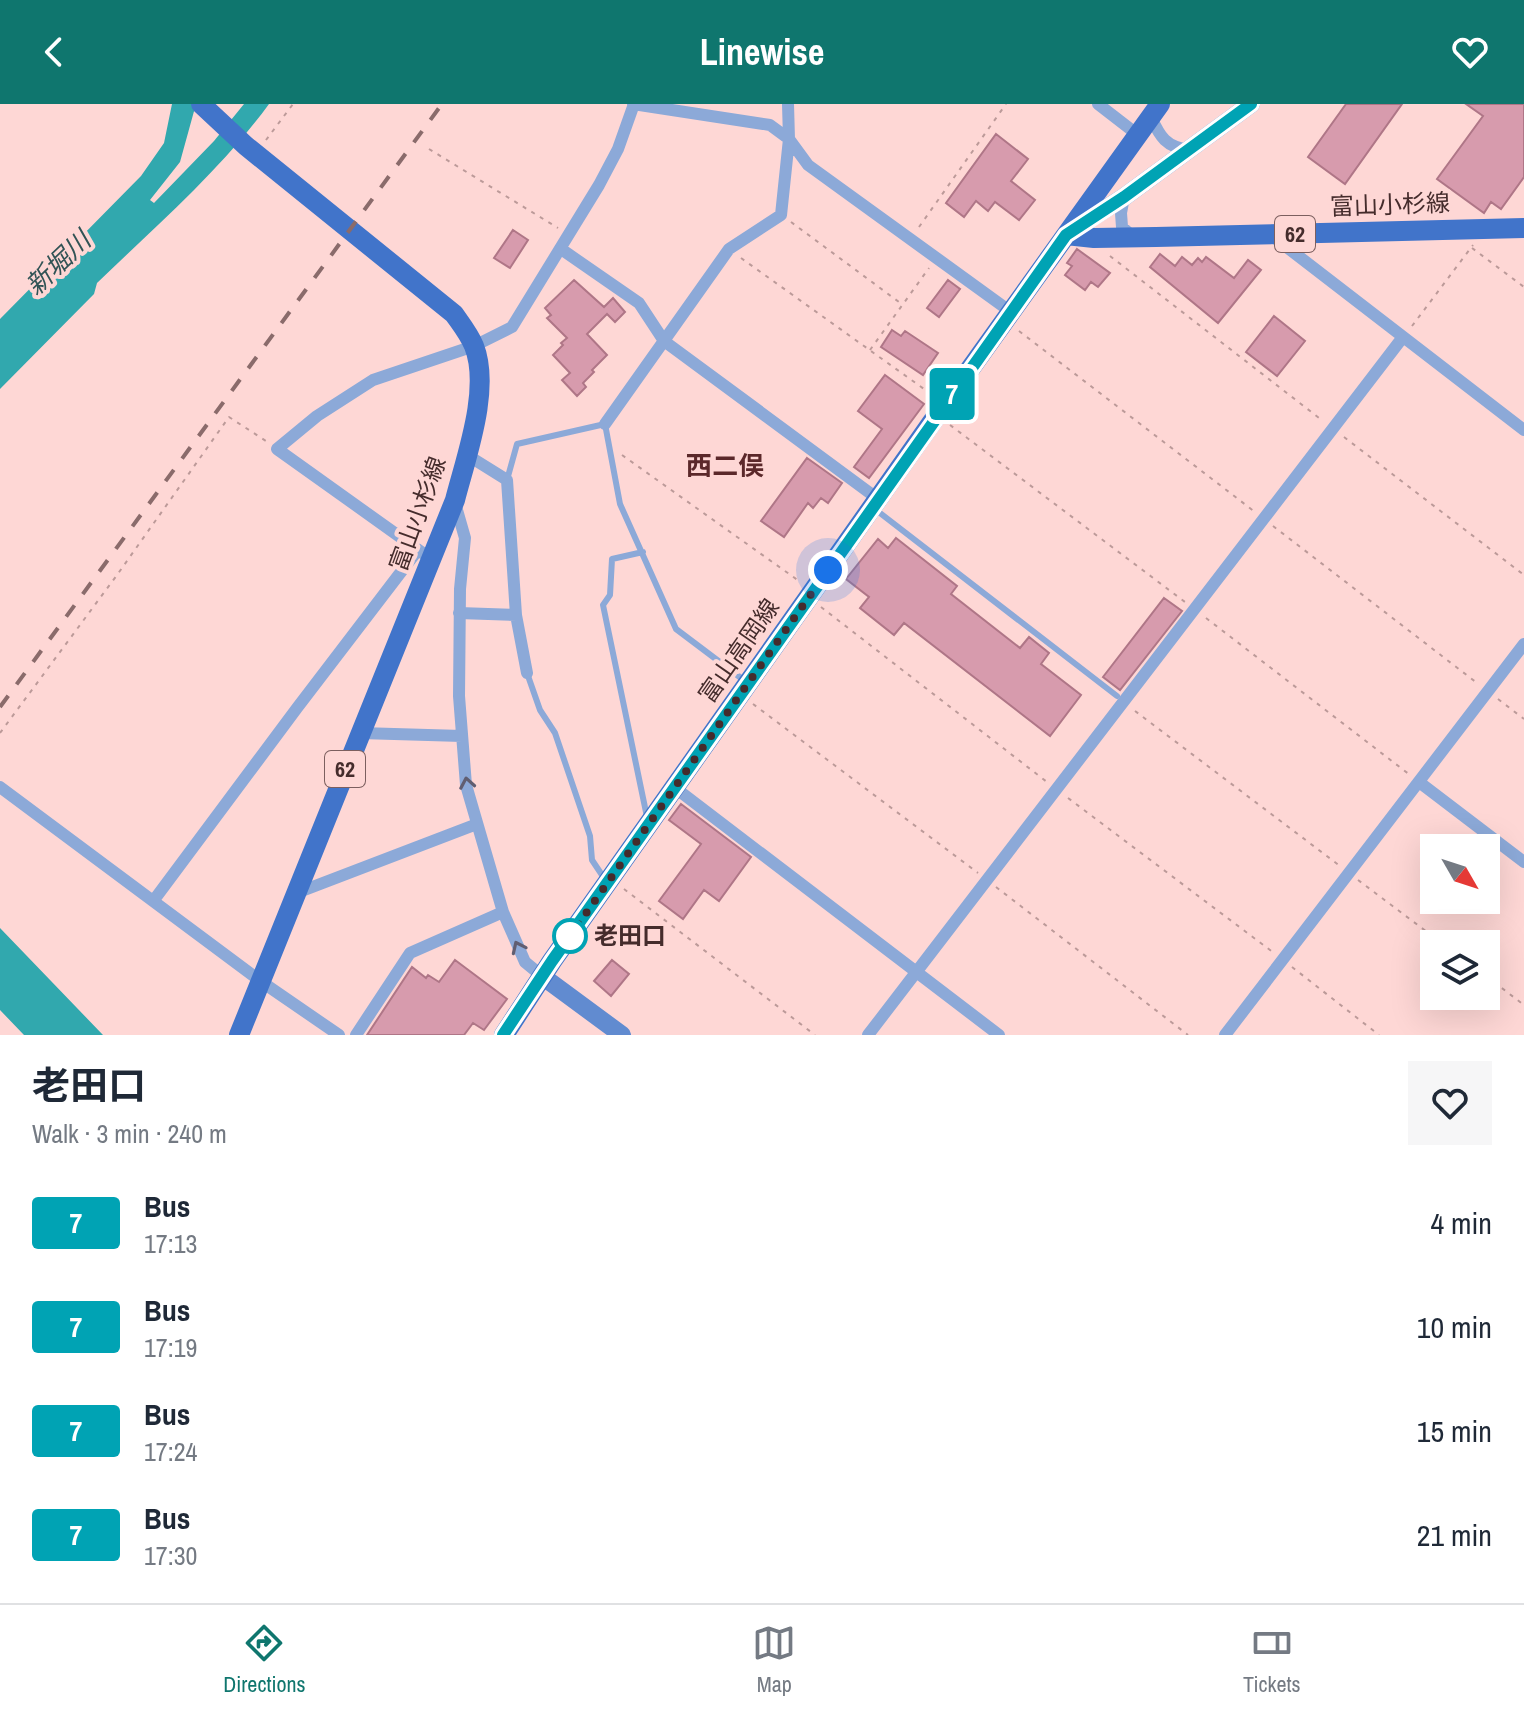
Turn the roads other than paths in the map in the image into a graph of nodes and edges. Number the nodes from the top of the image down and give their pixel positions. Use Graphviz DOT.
graph roads {
  1 [pos="201,104"];
  2 [pos="634,104"];
  3 [pos="788,104"];
  4 [pos="1098,104"];
  5 [pos="1251,104"];
  6 [pos="1155,111"];
  7 [pos="1138,135"];
  8 [pos="789,139"];
  9 [pos="1189,150"];
  10 [pos="1124,197"];
  11 [pos="1524,228"];
  12 [pos="1066,235"];
  13 [pos="1271,235"];
  14 [pos="1134,237"];
  15 [pos="561,249"];
  16 [pos="1011,312"];
  17 [pos="1403,338"];
  18 [pos="664,341"];
  19 [pos="474,346"];
  20 [pos="605,424"];
  21 [pos="1524,430"];
  22 [pos="467,455"];
  23 [pos="507,480"];
  24 [pos="455,500"];
  25 [pos="876,503"];
  26 [pos="643,552"];
  27 [pos="424,555"];
  28 [pos="459,613"];
  29 [pos="516,615"];
  30 [pos="1524,644"];
  31 [pos="527,673"];
  32 [pos="744,689"];
  33 [pos="1119,698"];
  34 [pos="360,733"];
  35 [pos="462,736"];
  36 [pos="1419,782"];
  37 [pos="0,787"];
  38 [pos="674,787"];
  39 [pos="477,824"];
  40 [pos="648,824"];
  41 [pos="1524,862"];
  42 [pos="609,881"];
  43 [pos="294,894"];
  44 [pos="154,900"];
  45 [pos="503,912"];
  46 [pos="915,971"];
  47 [pos="542,976"];
  48 [pos="259,980"];
  49 [pos="239,1035"];
  50 [pos="339,1035"];
  51 [pos="356,1035"];
  52 [pos="504,1035"];
  53 [pos="622,1035"];
  54 [pos="868,1035"];
  55 [pos="999,1035"];
  56 [pos="1225,1035"];
  1 -- 19 [label="main road, 富山小杉線 / 62"];
  2 -- 8 [label="street"];
  2 -- 15 [label="street"];
  3 -- 8 [label="street"];
  4 -- 7 [label="street"];
  5 -- 9 [label="street"];
  6 -- 7 [label="main road, 富山高岡線"];
  6 -- 9 [label="street"];
  7 -- 12 [label="main road, 富山高岡線"];
  8 -- 16 [label="street"];
  8 -- 18 [label="street"];
  9 -- 10 [label="street"];
  10 -- 12 [label="street"];
  10 -- 14 [label="street"];
  11 -- 13 [label="main road, 富山小杉線 / 62"];
  12 -- 14 [label="main road, 富山小杉線 / 62"];
  12 -- 16 [label="main road, 富山高岡線"];
  13 -- 14 [label="main road, 富山小杉線 / 62"];
  13 -- 17 [label="street"];
  15 -- 18 [label="street"];
  15 -- 19 [label="street"];
  16 -- 25 [label="main road, 富山高岡線"];
  17 -- 21 [label="street"];
  17 -- 33 [label="street"];
  18 -- 20 [label="street"];
  18 -- 25 [label="street"];
  19 -- 22 [label="main road, 富山小杉線 / 62"];
  19 -- 27 [label="street"];
  20 -- 23 [label="lane"];
  20 -- 26 [label="lane"];
  22 -- 23 [label="street"];
  22 -- 24 [label="main road, 富山小杉線 / 62"];
  23 -- 29 [label="street"];
  24 -- 27 [label="main road, 富山小杉線 / 62"];
  24 -- 28 [label="street"];
  25 -- 32 [label="main road, 富山高岡線"];
  25 -- 33 [label="lane"];
  26 -- 32 [label="lane"];
  26 -- 40 [label="lane"];
  27 -- 34 [label="main road, 富山小杉線 / 62"];
  27 -- 44 [label="street"];
  28 -- 29 [label="street"];
  28 -- 35 [label="street"];
  29 -- 31 [label="street"];
  30 -- 36 [label="street"];
  31 -- 42 [label="lane"];
  32 -- 38 [label="main road, 富山高岡線"];
  33 -- 46 [label="street"];
  34 -- 35 [label="street"];
  34 -- 43 [label="main road, 富山小杉線 / 62"];
  39 -- 35 [label="street, one-way"];
  36 -- 41 [label="street"];
  36 -- 56 [label="street"];
  37 -- 44 [label="street"];
  38 -- 40 [label="main road, 富山高岡線"];
  38 -- 46 [label="street"];
  39 -- 43 [label="street"];
  39 -- 45 [label="street"];
  40 -- 42 [label="main road, 富山高岡線"];
  42 -- 47 [label="main road, 富山高岡線"];
  43 -- 48 [label="main road, 富山小杉線 / 62"];
  44 -- 48 [label="street"];
  47 -- 45 [label="street, one-way"];
  45 -- 51 [label="street"];
  46 -- 54 [label="street"];
  46 -- 55 [label="street"];
  47 -- 52 [label="main road, 富山高岡線"];
  47 -- 53 [label="street"];
  48 -- 49 [label="main road, 富山小杉線 / 62"];
  48 -- 50 [label="street"];
}
